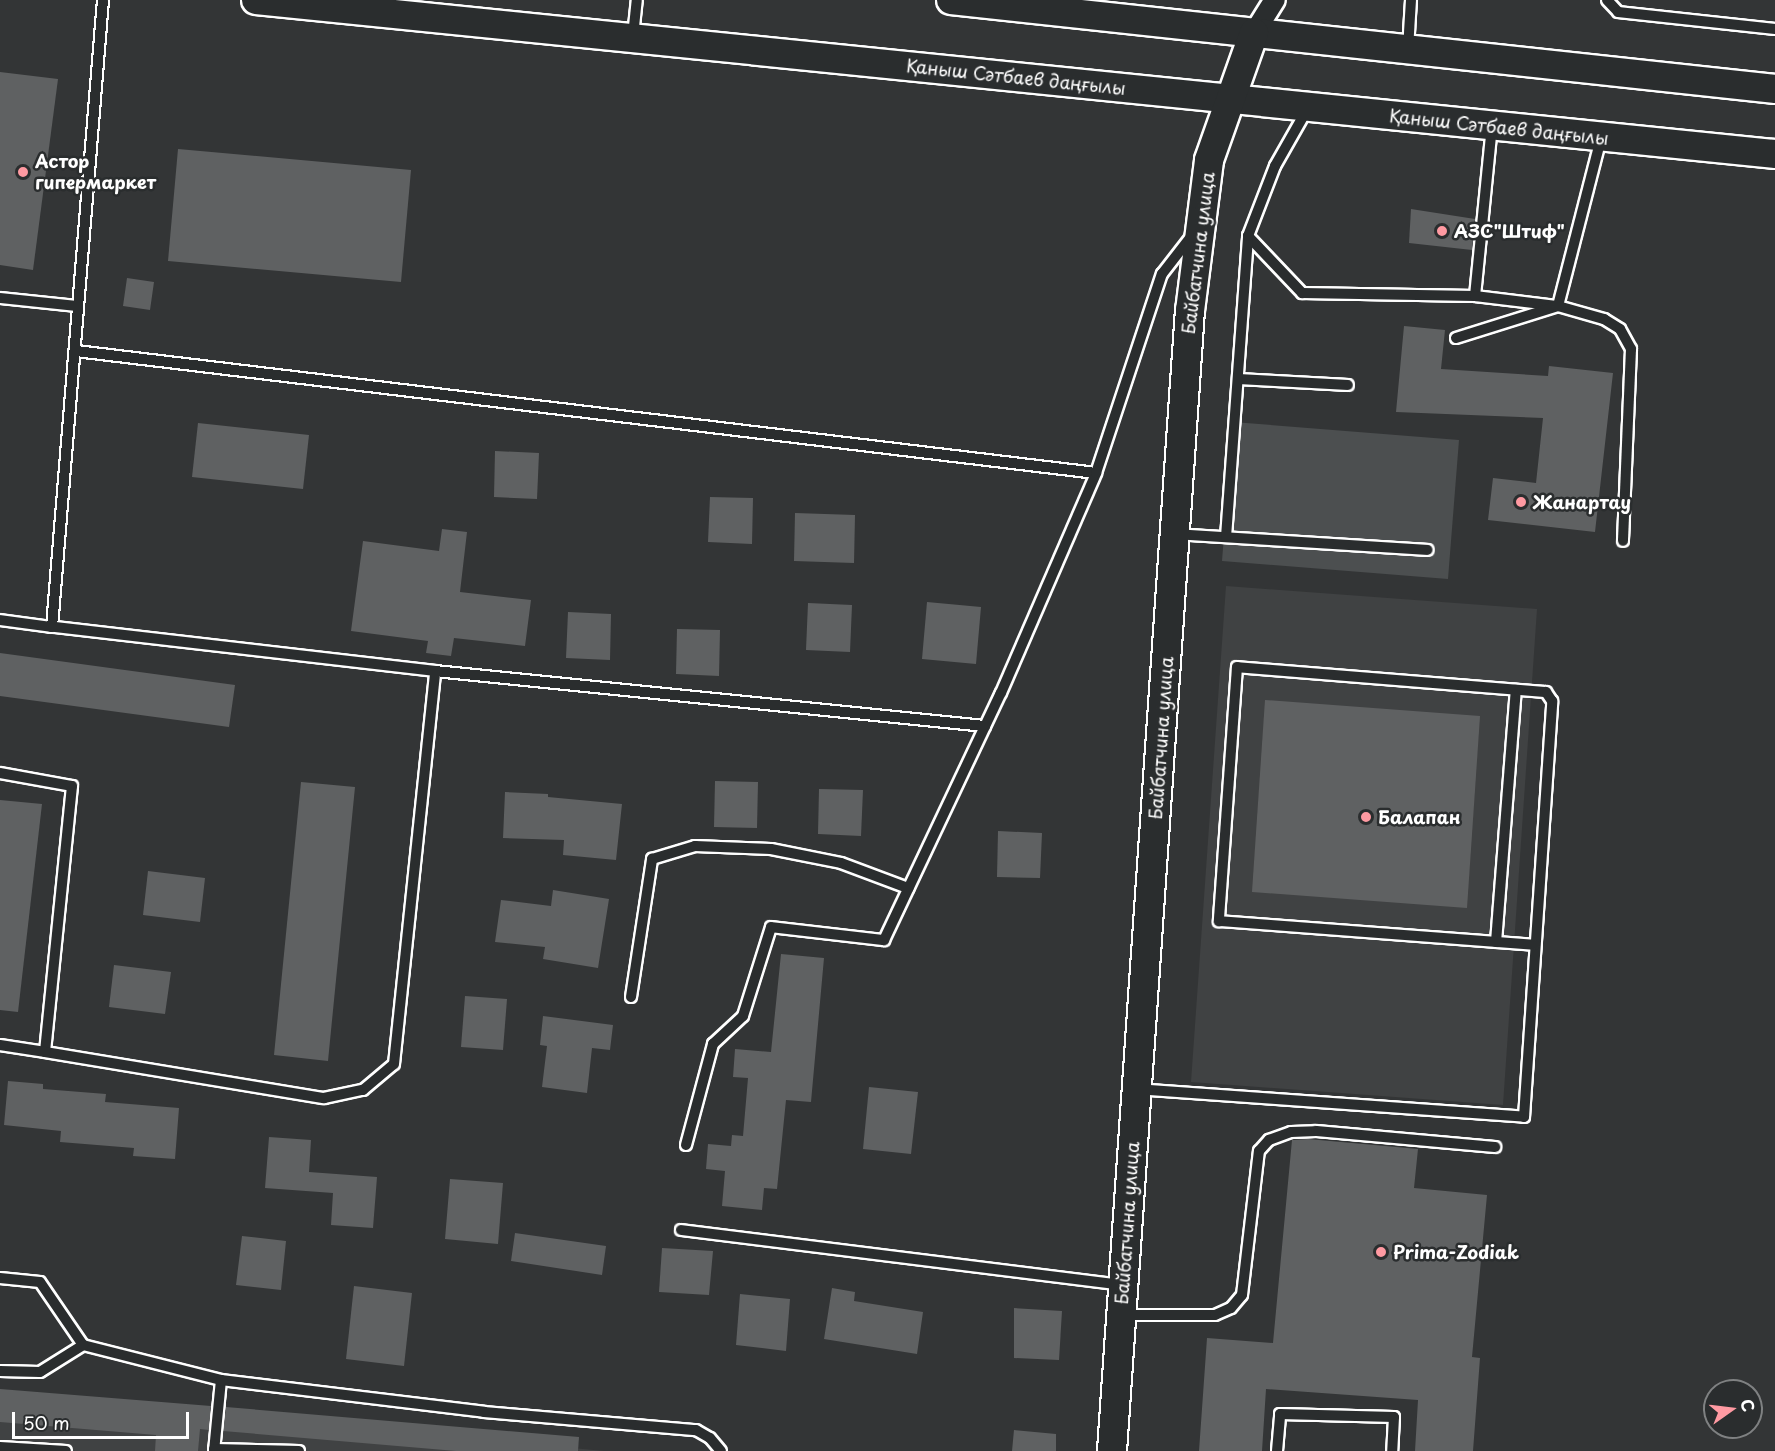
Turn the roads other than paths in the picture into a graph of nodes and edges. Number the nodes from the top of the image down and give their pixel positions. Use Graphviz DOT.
graph roads {
  1 [pos="103,0"];
  2 [pos="256,0"];
  3 [pos="638,0"];
  4 [pos="951,0"];
  5 [pos="1275,0"];
  6 [pos="1411,0"];
  7 [pos="1607,0"];
  8 [pos="1775,29"];
  9 [pos="1254,33"];
  10 [pos="633,36"];
  11 [pos="1408,50"];
  12 [pos="1775,89"];
  13 [pos="1229,99"];
  14 [pos="1308,107"];
  15 [pos="1492,126"];
  16 [pos="1601,139"];
  17 [pos="1775,154"];
  18 [pos="1201,224"];
  19 [pos="1248,236"];
  20 [pos="1475,296"];
  21 [pos="0,298"];
  22 [pos="77,306"];
  23 [pos="1558,306"];
  24 [pos="1456,338"];
  25 [pos="76,351"];
  26 [pos="1239,379"];
  27 [pos="1348,385"];
  28 [pos="1096,473"];
  29 [pos="1175,534"];
  30 [pos="1226,537"];
  31 [pos="1623,541"];
  32 [pos="1426,550"];
  33 [pos="0,620"];
  34 [pos="52,627"];
  35 [pos="435,671"];
  36 [pos="1516,690"];
  37 [pos="985,726"];
  38 [pos="0,773"];
  39 [pos="908,888"];
  40 [pos="1496,942"];
  41 [pos="1535,945"];
  42 [pos="631,997"];
  43 [pos="0,1045"];
  44 [pos="45,1052"];
  45 [pos="1137,1089"];
  46 [pos="686,1145"];
  47 [pos="1495,1147"];
  48 [pos="681,1230"];
  49 [pos="0,1278"];
  50 [pos="1123,1285"];
  51 [pos="1121,1315"];
  52 [pos="83,1345"];
  53 [pos="0,1371"];
  54 [pos="221,1380"];
  55 [pos="0,1447"];
  56 [pos="214,1450"];
  57 [pos="279,1450"];
  58 [pos="64,1451"];
  59 [pos="299,1451"];
  60 [pos="721,1451"];
  61 [pos="1112,1451"];
  62 [pos="1277,1451"];
  63 [pos="1392,1451"];
  1 -- 22 [label="lane"];
  2 -- 10 [label="main road, Қаныш Сәтбаев даңғылы"];
  3 -- 10 [label="lane"];
  4 -- 9 [label="main road"];
  5 -- 9 [label="street"];
  6 -- 11 [label="lane"];
  7 -- 8 [label="lane"];
  9 -- 11 [label="main road"];
  9 -- 13 [label="main road, Байбатчина улица"];
  10 -- 13 [label="main road, Қаныш Сәтбаев даңғылы"];
  11 -- 12 [label="main road"];
  13 -- 14 [label="main road, Қаныш Сәтбаев даңғылы"];
  13 -- 18 [label="main road, Байбатчина улица"];
  14 -- 15 [label="main road, Қаныш Сәтбаев даңғылы"];
  14 -- 19 [label="lane"];
  15 -- 16 [label="main road, Қаныш Сәтбаев даңғылы"];
  15 -- 20 [label="lane"];
  16 -- 17 [label="main road, Қаныш Сәтбаев даңғылы"];
  16 -- 23 [label="lane"];
  18 -- 28 [label="lane"];
  18 -- 29 [label="main road, Байбатчина улица"];
  19 -- 20 [label="lane"];
  19 -- 26 [label="lane"];
  20 -- 23 [label="lane"];
  21 -- 22 [label="lane"];
  22 -- 25 [label="lane"];
  23 -- 24 [label="lane"];
  23 -- 31 [label="lane"];
  25 -- 28 [label="lane"];
  25 -- 34 [label="lane"];
  26 -- 27 [label="lane"];
  26 -- 30 [label="lane"];
  28 -- 37 [label="lane"];
  29 -- 30 [label="lane"];
  29 -- 45 [label="main road, Байбатчина улица"];
  30 -- 32 [label="lane"];
  33 -- 34 [label="lane"];
  34 -- 35 [label="lane"];
  35 -- 37 [label="lane"];
  35 -- 44 [label="lane"];
  36 -- 40 [label="lane"];
  36 -- 40 [label="lane"];
  36 -- 41 [label="lane"];
  37 -- 39 [label="lane"];
  38 -- 44 [label="lane"];
  39 -- 42 [label="lane"];
  39 -- 46 [label="lane"];
  40 -- 41 [label="lane"];
  41 -- 45 [label="lane"];
  43 -- 44 [label="lane"];
  45 -- 50 [label="main road, Байбатчина улица"];
  47 -- 51 [label="lane"];
  48 -- 50 [label="lane"];
  49 -- 52 [label="lane"];
  50 -- 51 [label="main road, Байбатчина улица"];
  51 -- 61 [label="main road, Байбатчина улица"];
  52 -- 53 [label="lane"];
  52 -- 54 [label="lane"];
  54 -- 56 [label="lane"];
  54 -- 60 [label="lane"];
  55 -- 58 [label="lane"];
  56 -- 57 [label="lane"];
  57 -- 59 [label="lane"];
  62 -- 63 [label="lane"];
}
